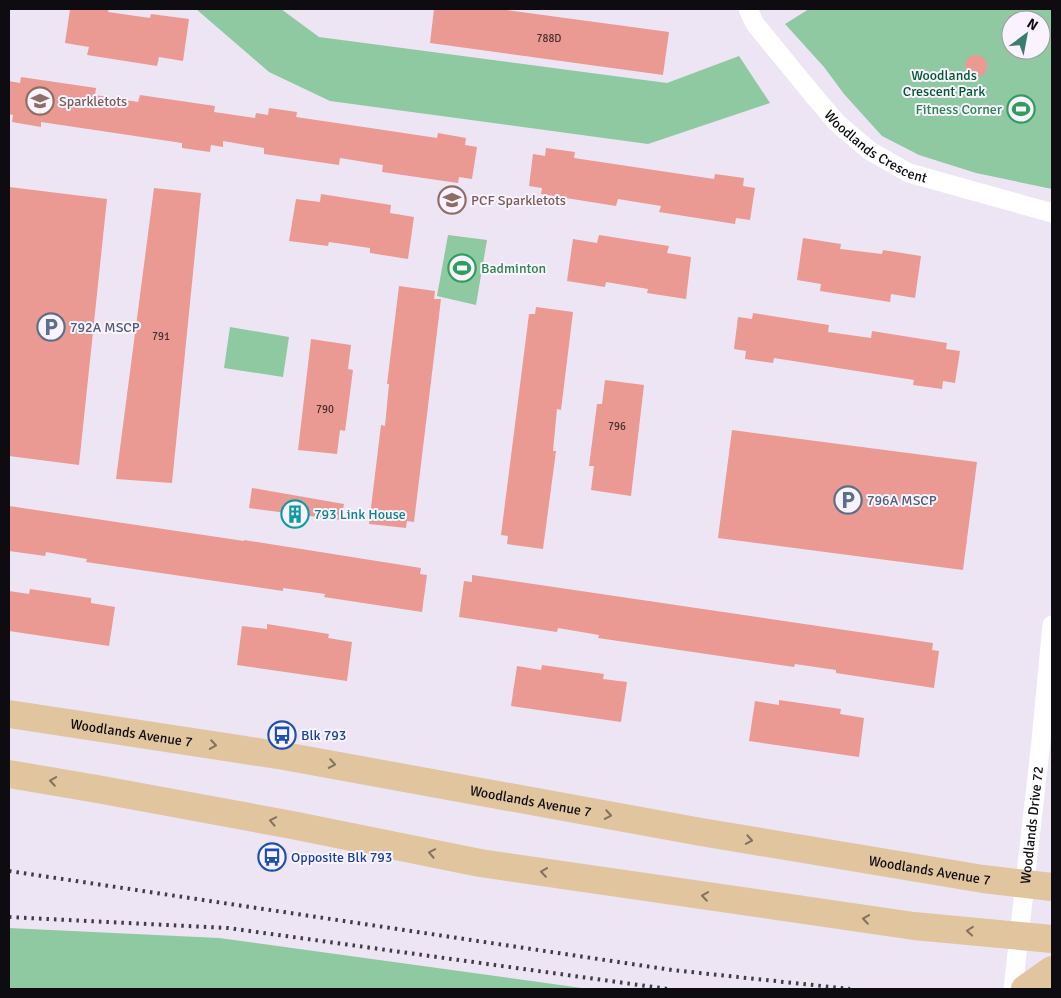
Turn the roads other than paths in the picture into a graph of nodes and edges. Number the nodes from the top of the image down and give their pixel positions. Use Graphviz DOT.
graph roads {
  1 [pos="748,9"];
  2 [pos="1052,213"];
  3 [pos="1052,625"];
  4 [pos="9,714"];
  5 [pos="9,774"];
  6 [pos="1025,885"];
  7 [pos="1052,888"];
  8 [pos="1019,936"];
  9 [pos="1052,939"];
  10 [pos="1052,970"];
  11 [pos="1013,989"];
  12 [pos="1025,989"];
  1 -- 2 [label="street, Woodlands Crescent"];
  3 -- 6 [label="street, Woodlands Drive 72"];
  4 -- 6 [label="main road, Woodlands Avenue 7, one-way"];
  8 -- 5 [label="main road, one-way"];
  6 -- 7 [label="main road, Woodlands Avenue 7"];
  6 -- 8 [label="street, Woodlands Drive 72"];
  8 -- 9 [label="main road"];
  8 -- 11 [label="street, Woodlands Drive 72"];
  10 -- 12 [label="main road"];
}
